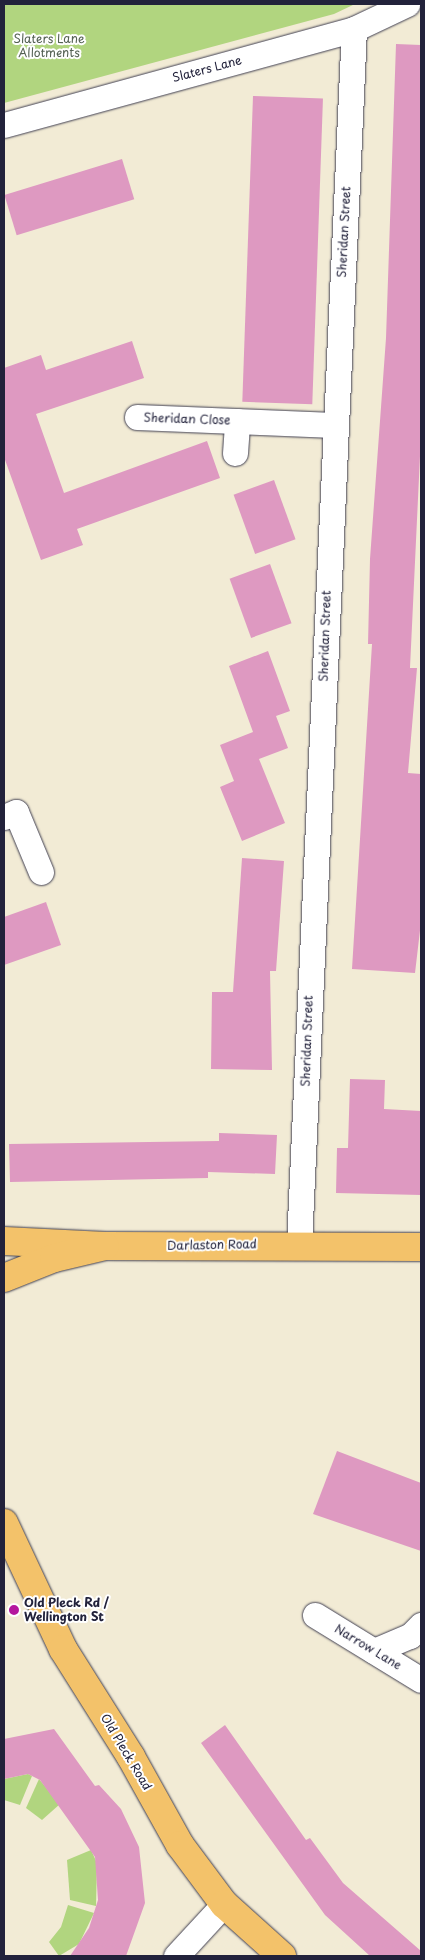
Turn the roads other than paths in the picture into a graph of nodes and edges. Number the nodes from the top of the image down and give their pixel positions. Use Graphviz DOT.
graph roads {
  1 [pos="408,4"];
  2 [pos="354,29"];
  3 [pos="4,125"];
  4 [pos="136,417"];
  5 [pos="237,421"];
  6 [pos="334,425"];
  7 [pos="235,454"];
  8 [pos="4,817"];
  9 [pos="40,872"];
  10 [pos="4,1241"];
  11 [pos="299,1244"];
  12 [pos="105,1246"];
  13 [pos="421,1247"];
  14 [pos="4,1278"];
  15 [pos="4,1523"];
  16 [pos="315,1615"];
  17 [pos="421,1625"];
  18 [pos="374,1650"];
  19 [pos="421,1680"];
  20 [pos="224,1904"];
  21 [pos="176,1956"];
  22 [pos="282,1956"];
  1 -- 2 [label="street, Slaters Lane"];
  2 -- 3 [label="street, Slaters Lane"];
  2 -- 6 [label="street, Sheridan Street"];
  4 -- 5 [label="street, Sheridan Close"];
  5 -- 6 [label="street, Sheridan Close"];
  5 -- 7 [label="street, Sheridan Close"];
  6 -- 11 [label="street, Sheridan Street"];
  8 -- 9 [label="street"];
  10 -- 12 [label="main road, Darlaston Road"];
  11 -- 12 [label="main road, Darlaston Road"];
  11 -- 13 [label="main road, Darlaston Road"];
  12 -- 14 [label="main road"];
  15 -- 20 [label="main road, Old Pleck Road"];
  16 -- 18 [label="street, Narrow Lane"];
  17 -- 18 [label="street"];
  18 -- 19 [label="street, Narrow Lane"];
  20 -- 21 [label="street"];
  20 -- 22 [label="main road, Old Pleck Road"];
}
